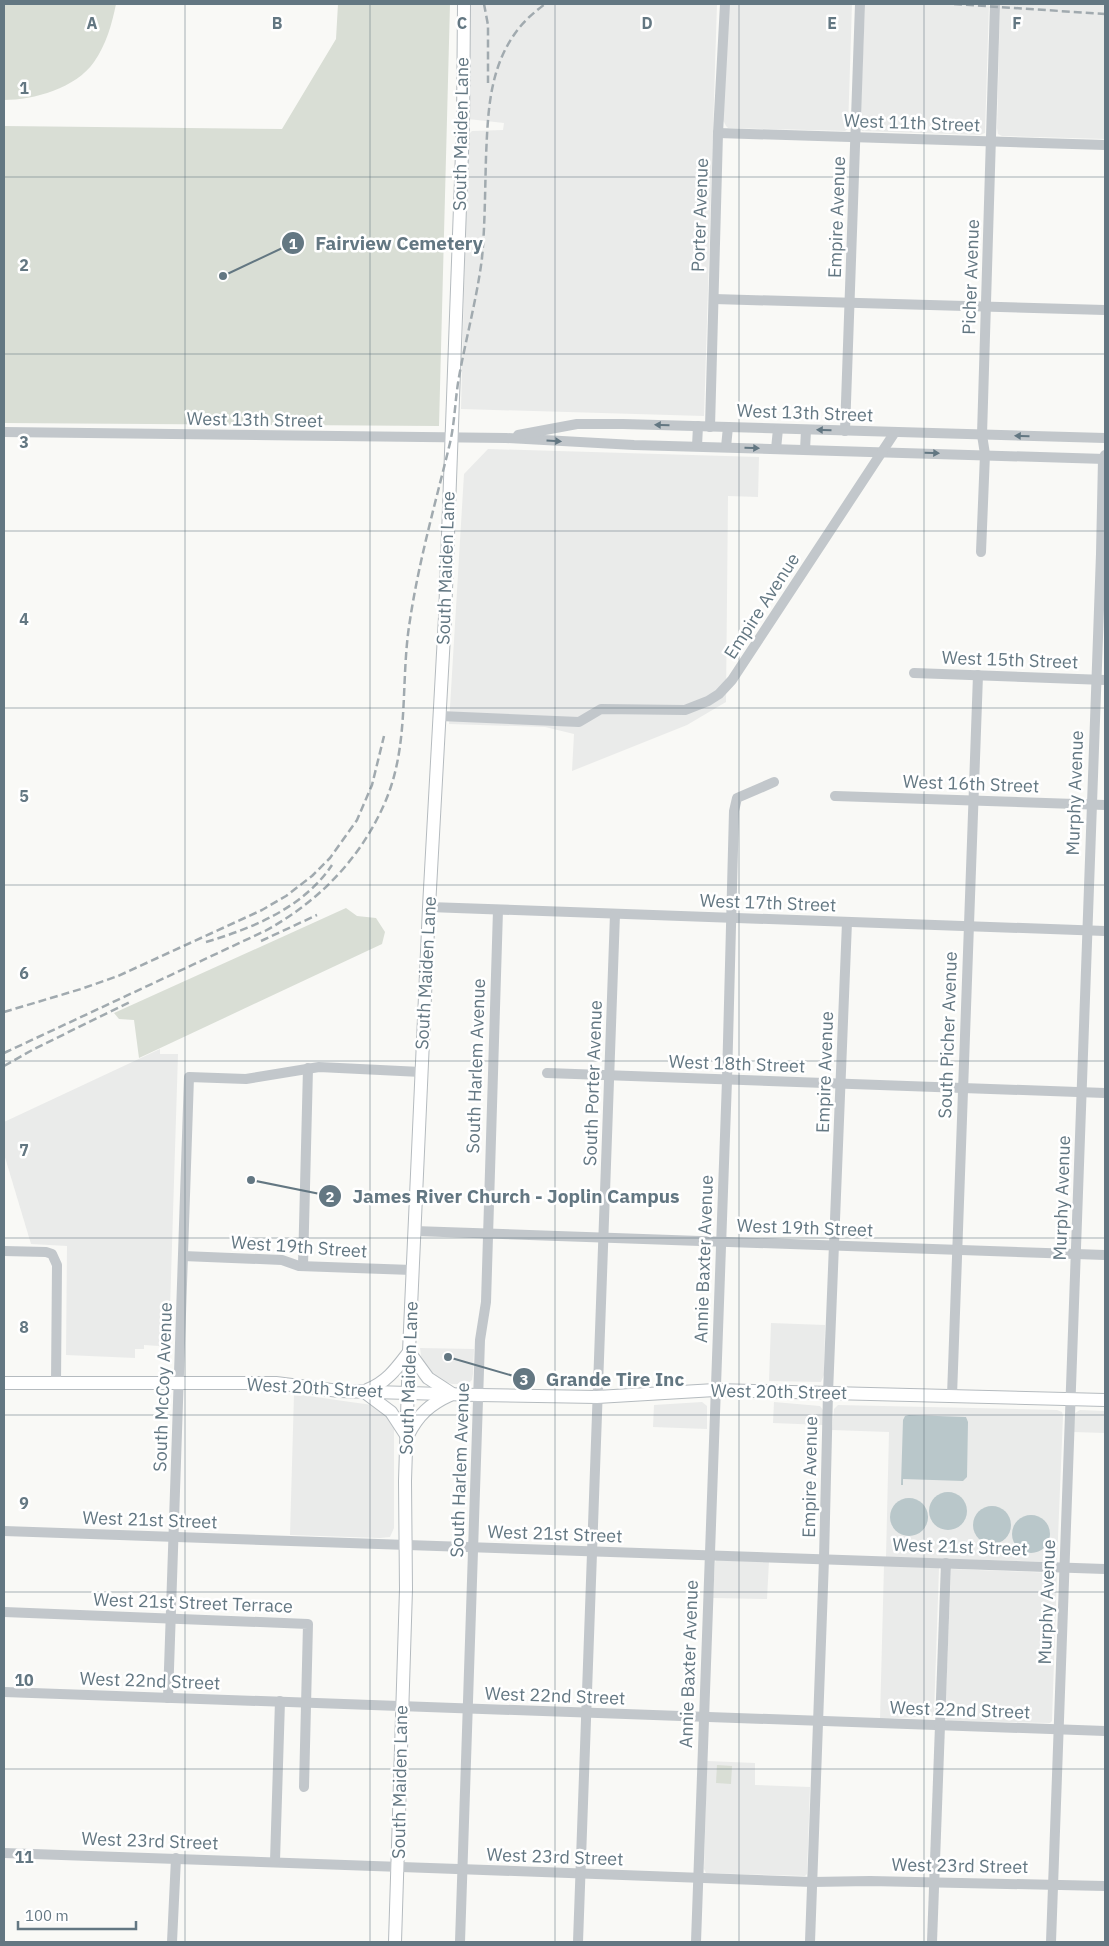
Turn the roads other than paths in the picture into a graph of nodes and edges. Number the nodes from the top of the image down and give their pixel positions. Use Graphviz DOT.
graph roads {
  1 [pos="464,4"];
  2 [pos="724,4"];
  3 [pos="860,4"];
  4 [pos="995,4"];
  5 [pos="718,133"];
  6 [pos="855,138"];
  7 [pos="991,141"];
  8 [pos="1105,145"];
  9 [pos="714,299"];
  10 [pos="850,303"];
  11 [pos="986,307"];
  12 [pos="1105,310"];
  13 [pos="698,426"];
  14 [pos="710,427"];
  15 [pos="728,427"];
  16 [pos="778,429"];
  17 [pos="806,430"];
  18 [pos="850,431"];
  19 [pos="4,432"];
  20 [pos="895,432"];
  21 [pos="915,433"];
  22 [pos="982,435"];
  23 [pos="451,438"];
  24 [pos="506,438"];
  25 [pos="1047,438"];
  26 [pos="1105,438"];
  27 [pos="697,446"];
  28 [pos="726,447"];
  29 [pos="776,449"];
  30 [pos="805,450"];
  31 [pos="855,450"];
  32 [pos="883,451"];
  33 [pos="914,452"];
  34 [pos="984,454"];
  35 [pos="1045,456"];
  36 [pos="1104,457"];
  37 [pos="981,552"];
  38 [pos="914,673"];
  39 [pos="978,675"];
  40 [pos="1100,679"];
  41 [pos="440,716"];
  42 [pos="774,782"];
  43 [pos="835,796"];
  44 [pos="973,801"];
  45 [pos="1091,805"];
  46 [pos="1105,805"];
  47 [pos="429,907"];
  48 [pos="498,910"];
  49 [pos="615,914"];
  50 [pos="731,918"];
  51 [pos="847,922"];
  52 [pos="968,926"];
  53 [pos="1087,931"];
  54 [pos="1105,932"];
  55 [pos="308,1068"];
  56 [pos="421,1072"];
  57 [pos="547,1073"];
  58 [pos="609,1075"];
  59 [pos="727,1080"];
  60 [pos="841,1084"];
  61 [pos="963,1088"];
  62 [pos="1081,1092"];
  63 [pos="1105,1093"];
  64 [pos="414,1231"];
  65 [pos="487,1234"];
  66 [pos="603,1237"];
  67 [pos="720,1241"];
  68 [pos="835,1245"];
  69 [pos="957,1250"];
  70 [pos="4,1251"];
  71 [pos="1076,1254"];
  72 [pos="1105,1254"];
  73 [pos="183,1256"];
  74 [pos="303,1266"];
  75 [pos="412,1270"];
  76 [pos="409,1352"];
  77 [pos="4,1383"];
  78 [pos="56,1383"];
  79 [pos="179,1383"];
  80 [pos="716,1390"];
  81 [pos="362,1392"];
  82 [pos="408,1392"];
  83 [pos="828,1393"];
  84 [pos="453,1394"];
  85 [pos="478,1395"];
  86 [pos="952,1396"];
  87 [pos="597,1397"];
  88 [pos="1071,1399"];
  89 [pos="1105,1400"];
  90 [pos="407,1437"];
  91 [pos="4,1531"];
  92 [pos="174,1538"];
  93 [pos="405,1545"];
  94 [pos="474,1548"];
  95 [pos="592,1552"];
  96 [pos="710,1556"];
  97 [pos="824,1559"];
  98 [pos="946,1563"];
  99 [pos="1064,1567"];
  100 [pos="1105,1569"];
  101 [pos="4,1612"];
  102 [pos="171,1618"];
  103 [pos="4,1692"];
  104 [pos="168,1698"];
  105 [pos="280,1701"];
  106 [pos="306,1703"];
  107 [pos="402,1707"];
  108 [pos="468,1709"];
  109 [pos="586,1713"];
  110 [pos="704,1717"];
  111 [pos="818,1721"];
  112 [pos="940,1725"];
  113 [pos="1058,1729"];
  114 [pos="1105,1731"];
  115 [pos="304,1787"];
  116 [pos="4,1853"];
  117 [pos="176,1858"];
  118 [pos="275,1861"];
  119 [pos="398,1868"];
  120 [pos="462,1870"];
  121 [pos="580,1874"];
  122 [pos="698,1878"];
  123 [pos="812,1882"];
  124 [pos="934,1882"];
  125 [pos="1053,1885"];
  126 [pos="1105,1886"];
  127 [pos="172,1942"];
  128 [pos="395,1942"];
  129 [pos="460,1942"];
  130 [pos="578,1942"];
  131 [pos="696,1942"];
  132 [pos="810,1942"];
  133 [pos="932,1942"];
  134 [pos="1051,1942"];
  1 -- 23 [label="main road, South Maiden Lane"];
  2 -- 5 [label="street, Porter Avenue"];
  3 -- 6 [label="street, Empire Avenue"];
  4 -- 7 [label="street, Picher Avenue"];
  5 -- 6 [label="street, West 11th Street"];
  5 -- 9 [label="street, Porter Avenue"];
  6 -- 7 [label="street, West 11th Street"];
  6 -- 10 [label="street, Empire Avenue"];
  7 -- 8 [label="street, West 11th Street"];
  7 -- 11 [label="street, Picher Avenue"];
  9 -- 10 [label="street"];
  9 -- 14 [label="street, Porter Avenue"];
  10 -- 11 [label="street"];
  10 -- 18 [label="street, Empire Avenue"];
  11 -- 12 [label="street"];
  11 -- 22 [label="street, Picher Avenue"];
  13 -- 14 [label="street, West 13th Street"];
  13 -- 24 [label="street, West 13th Street, one-way"];
  13 -- 27 [label="street"];
  14 -- 15 [label="street, West 13th Street"];
  15 -- 16 [label="street, West 13th Street"];
  15 -- 28 [label="street"];
  16 -- 17 [label="street, West 13th Street"];
  16 -- 29 [label="street"];
  18 -- 17 [label="street, West 13th Street, one-way"];
  17 -- 30 [label="street"];
  18 -- 20 [label="street, West 13th Street"];
  18 -- 31 [label="street, Empire Avenue"];
  19 -- 23 [label="street, West 13th Street"];
  20 -- 21 [label="street, West 13th Street"];
  20 -- 32 [label="street, Empire Avenue"];
  21 -- 22 [label="street, West 13th Street"];
  21 -- 33 [label="street"];
  25 -- 22 [label="street, West 13th Street, one-way"];
  22 -- 34 [label="street, Picher Avenue"];
  23 -- 24 [label="street, West 13th Street"];
  23 -- 41 [label="main road, South Maiden Lane"];
  24 -- 27 [label="street, West 13th Street, one-way"];
  25 -- 26 [label="street, West 13th Street"];
  25 -- 35 [label="street"];
  27 -- 28 [label="street, West 13th Street"];
  28 -- 29 [label="street, West 13th Street, one-way"];
  29 -- 30 [label="street, West 13th Street"];
  30 -- 31 [label="street, West 13th Street"];
  31 -- 32 [label="street, West 13th Street"];
  32 -- 33 [label="street, West 13th Street"];
  32 -- 41 [label="street, Empire Avenue"];
  33 -- 34 [label="street, West 13th Street, one-way"];
  34 -- 35 [label="street, West 13th Street"];
  34 -- 37 [label="street, Picher Avenue"];
  35 -- 36 [label="street, West 13th Street"];
  36 -- 40 [label="street, Murphy Avenue"];
  38 -- 39 [label="street, West 15th Street"];
  39 -- 40 [label="street, West 15th Street"];
  39 -- 44 [label="street, South Picher Avenue"];
  40 -- 45 [label="street, Murphy Avenue"];
  41 -- 47 [label="main road, South Maiden Lane"];
  42 -- 50 [label="street, Annie Baxter Avenue"];
  43 -- 44 [label="street, West 16th Street"];
  44 -- 45 [label="street, West 16th Street"];
  44 -- 52 [label="street, South Picher Avenue"];
  45 -- 46 [label="street, West 16th Street"];
  45 -- 53 [label="street, Murphy Avenue"];
  47 -- 48 [label="street, West 17th Street"];
  47 -- 56 [label="main road, South Maiden Lane"];
  48 -- 49 [label="street, West 17th Street"];
  48 -- 65 [label="street, South Harlem Avenue"];
  49 -- 50 [label="street, West 17th Street"];
  49 -- 58 [label="street, South Porter Avenue"];
  50 -- 51 [label="street, West 17th Street"];
  50 -- 59 [label="street, Annie Baxter Avenue"];
  51 -- 52 [label="street, West 17th Street"];
  51 -- 60 [label="street, Empire Avenue"];
  52 -- 53 [label="street, West 17th Street"];
  52 -- 61 [label="street, South Picher Avenue"];
  53 -- 54 [label="street, West 17th Street"];
  53 -- 62 [label="street, Murphy Avenue"];
  55 -- 56 [label="street"];
  55 -- 73 [label="street, South McCoy Avenue"];
  55 -- 74 [label="street"];
  56 -- 64 [label="main road, South Maiden Lane"];
  57 -- 58 [label="street, West 18th Street"];
  58 -- 59 [label="street, West 18th Street"];
  58 -- 66 [label="street, South Porter Avenue"];
  59 -- 60 [label="street, West 18th Street"];
  59 -- 67 [label="street, Annie Baxter Avenue"];
  60 -- 61 [label="street, West 18th Street"];
  60 -- 68 [label="street, Empire Avenue"];
  61 -- 62 [label="street, West 18th Street"];
  61 -- 69 [label="street, South Picher Avenue"];
  62 -- 63 [label="street, West 18th Street"];
  62 -- 71 [label="street, Murphy Avenue"];
  64 -- 65 [label="street, West 19th Street"];
  64 -- 75 [label="main road, South Maiden Lane"];
  65 -- 66 [label="street, West 19th Street"];
  65 -- 85 [label="street, South Harlem Avenue"];
  66 -- 67 [label="street, West 19th Street"];
  66 -- 87 [label="street, South Porter Avenue"];
  67 -- 68 [label="street, West 19th Street"];
  67 -- 80 [label="street, Annie Baxter Avenue"];
  68 -- 69 [label="street, West 19th Street"];
  68 -- 83 [label="street, Empire Avenue"];
  69 -- 71 [label="street, West 19th Street"];
  69 -- 86 [label="street, South Picher Avenue"];
  70 -- 78 [label="street"];
  71 -- 72 [label="street, West 19th Street"];
  71 -- 88 [label="street, Murphy Avenue"];
  73 -- 74 [label="street, West 19th Street"];
  73 -- 79 [label="street, South McCoy Avenue"];
  74 -- 75 [label="street, West 19th Street"];
  75 -- 76 [label="main road, South Maiden Lane"];
  76 -- 81 [label="main road"];
  76 -- 82 [label="main road, South Maiden Lane"];
  76 -- 84 [label="main road"];
  77 -- 78 [label="main road, West 20th Street"];
  78 -- 79 [label="main road, West 20th Street"];
  79 -- 81 [label="main road, West 20th Street"];
  79 -- 92 [label="street, South McCoy Avenue"];
  80 -- 83 [label="main road, West 20th Street"];
  80 -- 87 [label="main road, West 20th Street"];
  80 -- 96 [label="street, Annie Baxter Avenue"];
  81 -- 82 [label="main road, West 20th Street"];
  81 -- 90 [label="main road"];
  82 -- 84 [label="main road, West 20th Street"];
  82 -- 90 [label="main road, South Maiden Lane"];
  83 -- 86 [label="main road, West 20th Street"];
  83 -- 97 [label="street, Empire Avenue"];
  84 -- 85 [label="main road, West 20th Street"];
  84 -- 90 [label="main road"];
  85 -- 87 [label="main road, West 20th Street"];
  85 -- 94 [label="street, South Harlem Avenue"];
  86 -- 88 [label="main road, West 20th Street"];
  87 -- 95 [label="street, South Porter Avenue"];
  88 -- 89 [label="main road, West 20th Street"];
  88 -- 99 [label="street, Murphy Avenue"];
  90 -- 93 [label="main road, South Maiden Lane"];
  91 -- 92 [label="street, West 21st Street"];
  92 -- 93 [label="street, West 21st Street"];
  92 -- 102 [label="street, South McCoy Avenue"];
  93 -- 94 [label="street, West 21st Street"];
  93 -- 107 [label="main road, South Maiden Lane"];
  94 -- 95 [label="street, West 21st Street"];
  94 -- 108 [label="street, South Harlem Avenue"];
  95 -- 96 [label="street, West 21st Street"];
  95 -- 109 [label="street, South Porter Avenue"];
  96 -- 97 [label="street, West 21st Street"];
  96 -- 110 [label="street, Annie Baxter Avenue"];
  97 -- 98 [label="street, West 21st Street"];
  97 -- 111 [label="street, Empire Avenue"];
  98 -- 99 [label="street, West 21st Street"];
  98 -- 112 [label="street"];
  99 -- 100 [label="street, West 21st Street"];
  99 -- 113 [label="street, Murphy Avenue"];
  101 -- 102 [label="street, West 21st Street Terrace"];
  102 -- 104 [label="street, South McCoy Avenue"];
  102 -- 106 [label="street, West 21st Street Terrace"];
  103 -- 104 [label="street, West 22nd Street"];
  104 -- 105 [label="street, West 22nd Street"];
  105 -- 106 [label="street, West 22nd Street"];
  105 -- 118 [label="street"];
  106 -- 107 [label="street, West 22nd Street"];
  106 -- 115 [label="street, West 21st Street Terrace"];
  107 -- 108 [label="street, West 22nd Street"];
  107 -- 119 [label="main road, South Maiden Lane"];
  108 -- 109 [label="street, West 22nd Street"];
  108 -- 120 [label="street, South Harlem Avenue"];
  109 -- 110 [label="street, West 22nd Street"];
  109 -- 121 [label="street, South Porter Avenue"];
  110 -- 111 [label="street, West 22nd Street"];
  110 -- 122 [label="street, Annie Baxter Avenue"];
  111 -- 112 [label="street, West 22nd Street"];
  111 -- 123 [label="street, Empire Avenue"];
  112 -- 113 [label="street, West 22nd Street"];
  112 -- 124 [label="street"];
  113 -- 114 [label="street, West 22nd Street"];
  113 -- 125 [label="street, Murphy Avenue"];
  116 -- 117 [label="street, West 23rd Street"];
  117 -- 118 [label="street, West 23rd Street"];
  117 -- 127 [label="street"];
  118 -- 119 [label="street, West 23rd Street"];
  119 -- 120 [label="street, West 23rd Street"];
  119 -- 128 [label="main road, South Maiden Lane"];
  120 -- 121 [label="street, West 23rd Street"];
  120 -- 129 [label="street, South Harlem Avenue"];
  121 -- 122 [label="street, West 23rd Street"];
  121 -- 130 [label="street, South Porter Avenue"];
  122 -- 123 [label="street, West 23rd Street"];
  122 -- 131 [label="street, Annie Baxter Avenue"];
  123 -- 124 [label="street, West 23rd Street"];
  123 -- 132 [label="street, Empire Avenue"];
  124 -- 125 [label="street, West 23rd Street"];
  124 -- 133 [label="street"];
  125 -- 126 [label="street, West 23rd Street"];
  125 -- 134 [label="street, Murphy Avenue"];
}
